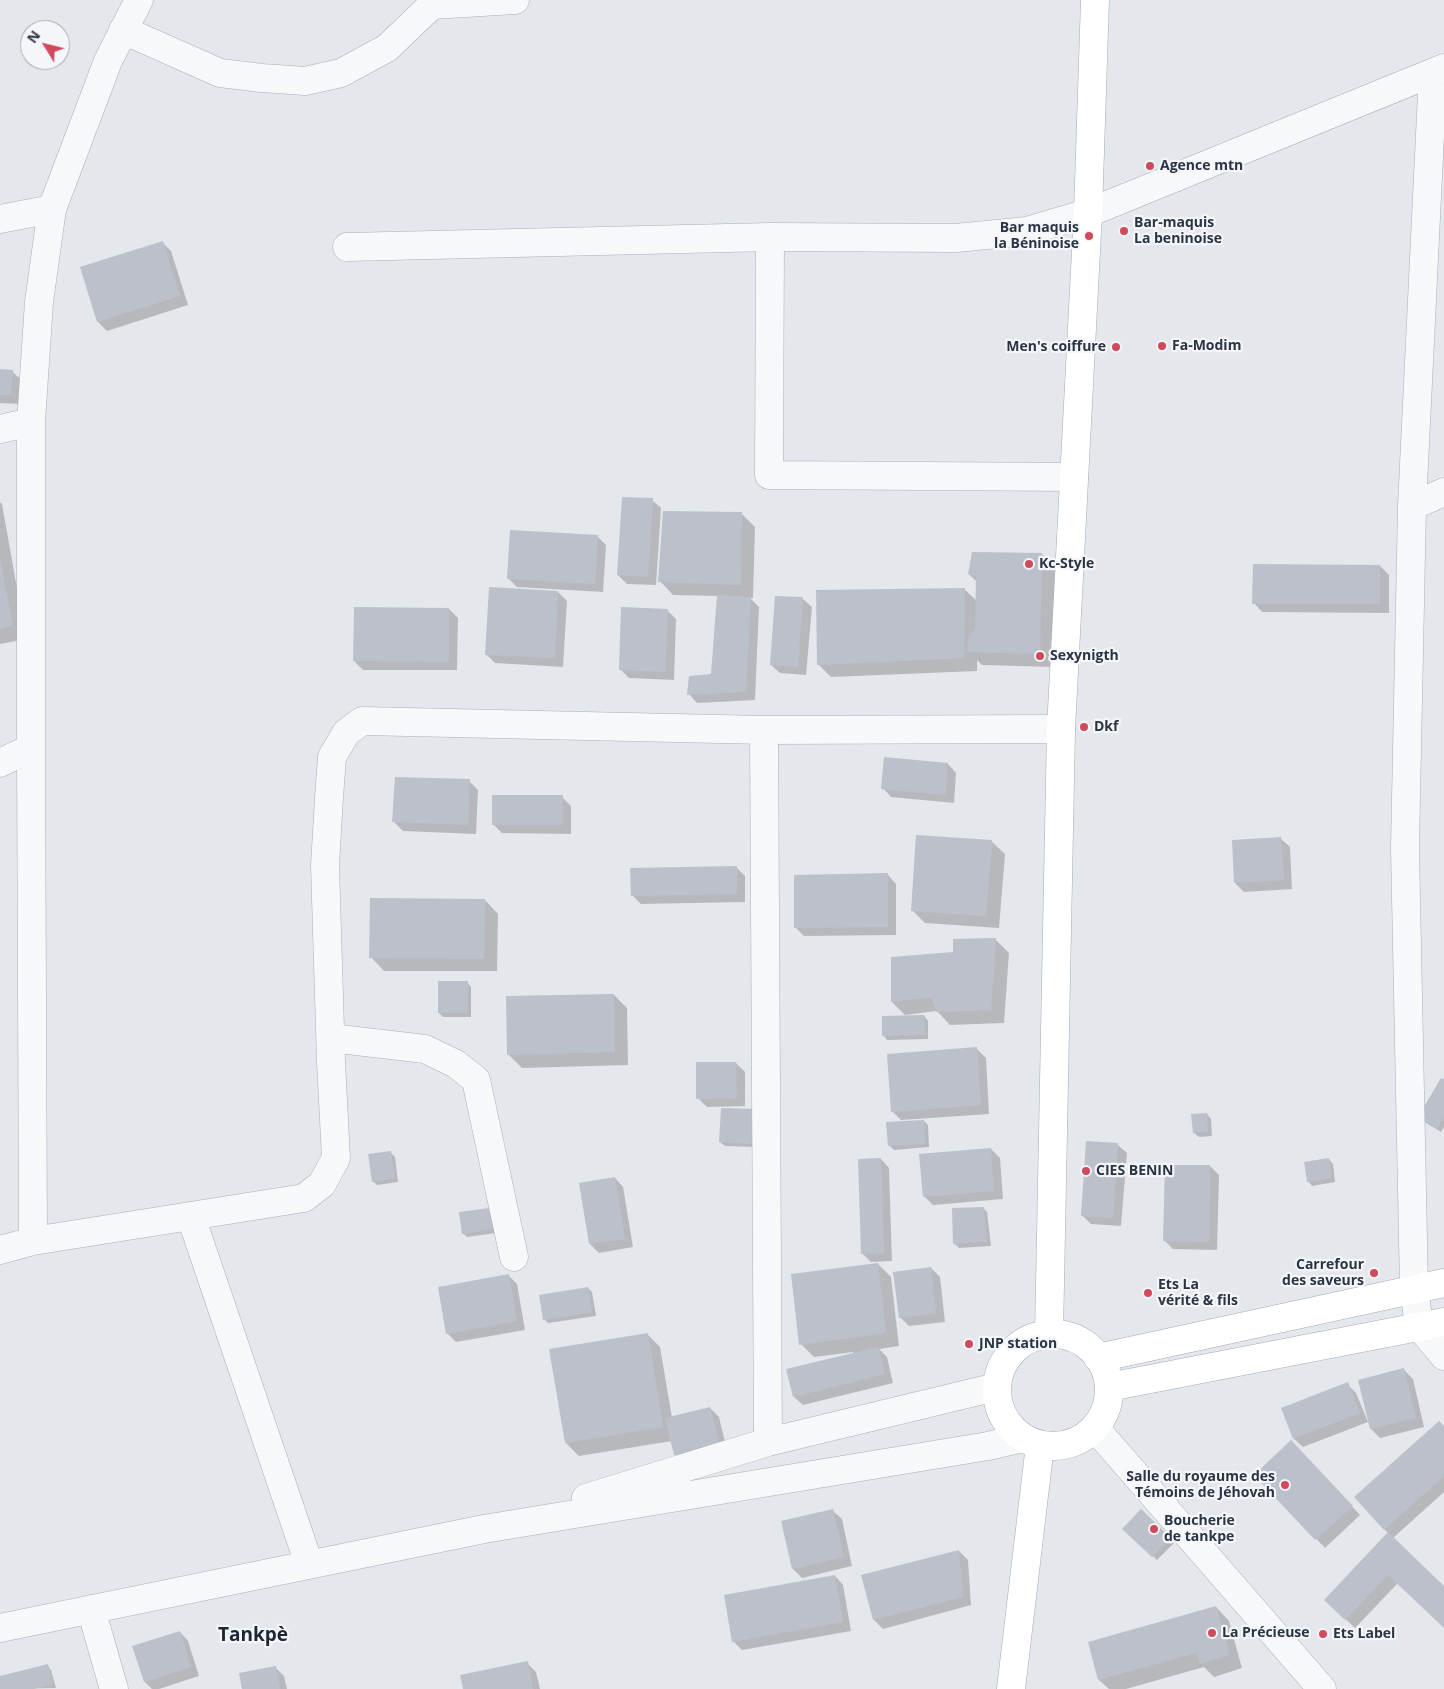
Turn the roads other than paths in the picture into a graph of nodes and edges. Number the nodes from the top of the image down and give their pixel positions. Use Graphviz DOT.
graph roads {
  1 [pos="139,0"];
  2 [pos="515,0"];
  3 [pos="1095,0"];
  4 [pos="433,3"];
  5 [pos="123,30"];
  6 [pos="1439,70"];
  7 [pos="52,209"];
  8 [pos="1088,213"];
  9 [pos="0,219"];
  10 [pos="770,237"];
  11 [pos="347,247"];
  12 [pos="31,422"];
  13 [pos="0,429"];
  14 [pos="1074,477"];
  15 [pos="1444,492"];
  16 [pos="1412,506"];
  17 [pos="1061,728"];
  18 [pos="764,730"];
  19 [pos="31,748"];
  20 [pos="0,763"];
  21 [pos="331,1038"];
  22 [pos="191,1216"];
  23 [pos="33,1241"];
  24 [pos="0,1250"];
  25 [pos="514,1257"];
  26 [pos="1444,1283"];
  27 [pos="1414,1288"];
  28 [pos="1431,1324"];
  29 [pos="1049,1334"];
  30 [pos="1444,1356"];
  31 [pos="1098,1358"];
  32 [pos="996,1387"];
  33 [pos="1109,1387"];
  34 [pos="1094,1428"];
  35 [pos="768,1442"];
  36 [pos="1031,1442"];
  37 [pos="484,1529"];
  38 [pos="309,1564"];
  39 [pos="91,1609"];
  40 [pos="0,1628"];
  41 [pos="114,1689"];
  42 [pos="1011,1689"];
  43 [pos="1322,1689"];
  1 -- 5 [label="street"];
  2 -- 4 [label="street"];
  3 -- 8 [label="main road"];
  4 -- 5 [label="street"];
  5 -- 7 [label="street"];
  6 -- 8 [label="street"];
  6 -- 16 [label="street"];
  7 -- 9 [label="street"];
  7 -- 12 [label="street"];
  8 -- 10 [label="street"];
  8 -- 14 [label="main road"];
  10 -- 11 [label="street"];
  10 -- 14 [label="street"];
  12 -- 13 [label="street"];
  12 -- 19 [label="street"];
  14 -- 17 [label="main road"];
  15 -- 16 [label="street"];
  16 -- 27 [label="street"];
  17 -- 18 [label="street"];
  17 -- 29 [label="main road"];
  18 -- 21 [label="street"];
  18 -- 35 [label="street"];
  19 -- 20 [label="street"];
  19 -- 23 [label="street"];
  21 -- 22 [label="street"];
  21 -- 25 [label="street"];
  22 -- 23 [label="street"];
  22 -- 38 [label="street"];
  23 -- 24 [label="street"];
  26 -- 27 [label="main road"];
  27 -- 28 [label="street"];
  27 -- 31 [label="main road"];
  28 -- 30 [label="street"];
  28 -- 33 [label="main road"];
  29 -- 31 [label="main road"];
  29 -- 32 [label="main road"];
  31 -- 33 [label="main road"];
  32 -- 35 [label="street"];
  32 -- 36 [label="main road"];
  33 -- 34 [label="main road"];
  34 -- 36 [label="main road"];
  34 -- 43 [label="street"];
  35 -- 37 [label="street"];
  36 -- 37 [label="street"];
  36 -- 42 [label="main road"];
  37 -- 38 [label="street"];
  38 -- 39 [label="street"];
  39 -- 40 [label="street"];
  39 -- 41 [label="street"];
}
